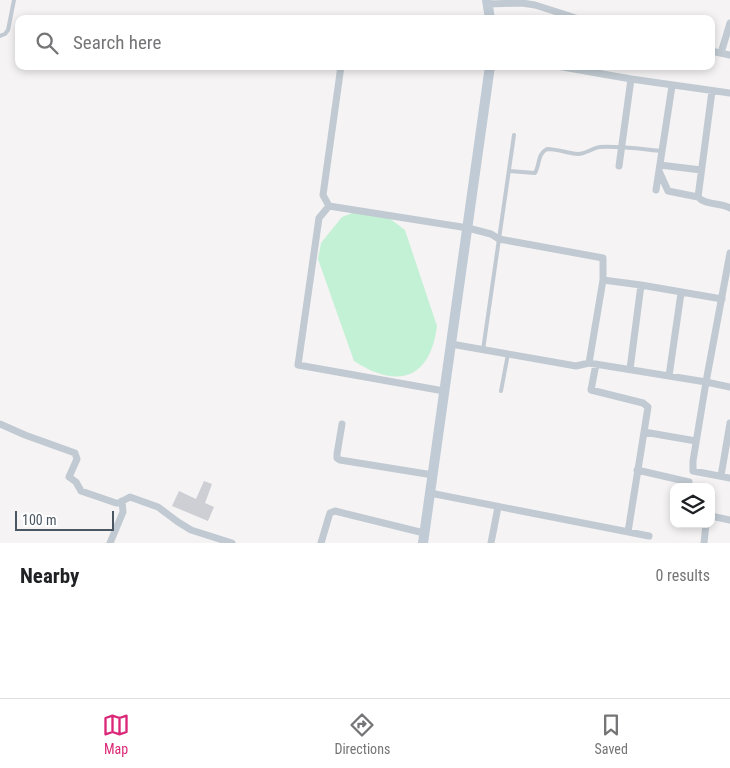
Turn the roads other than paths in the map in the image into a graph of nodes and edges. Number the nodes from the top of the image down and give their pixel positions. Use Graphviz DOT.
graph roads {
  1 [pos="14,0"];
  2 [pos="487,2"];
  3 [pos="489,15"];
  4 [pos="568,15"];
  5 [pos="730,23"];
  6 [pos="0,36"];
  7 [pos="715,52"];
  8 [pos="721,53"];
  9 [pos="730,55"];
  10 [pos="340,70"];
  11 [pos="488,70"];
  12 [pos="580,70"];
  13 [pos="632,79"];
  14 [pos="672,86"];
  15 [pos="712,91"];
  16 [pos="730,93"];
  17 [pos="514,135"];
  18 [pos="622,147"];
  19 [pos="662,151"];
  20 [pos="618,166"];
  21 [pos="660,168"];
  22 [pos="701,170"];
  23 [pos="509,171"];
  24 [pos="656,190"];
  25 [pos="698,197"];
  26 [pos="329,206"];
  27 [pos="730,208"];
  28 [pos="468,228"];
  29 [pos="499,238"];
  30 [pos="730,253"];
  31 [pos="603,280"];
  32 [pos="641,285"];
  33 [pos="681,293"];
  34 [pos="722,300"];
  35 [pos="451,344"];
  36 [pos="482,350"];
  37 [pos="508,354"];
  38 [pos="593,363"];
  39 [pos="630,369"];
  40 [pos="669,376"];
  41 [pos="706,382"];
  42 [pos="730,387"];
  43 [pos="444,391"];
  44 [pos="501,391"];
  45 [pos="0,424"];
  46 [pos="342,424"];
  47 [pos="730,424"];
  48 [pos="644,432"];
  49 [pos="696,441"];
  50 [pos="728,444"];
  51 [pos="637,470"];
  52 [pos="694,471"];
  53 [pos="433,474"];
  54 [pos="721,476"];
  55 [pos="730,478"];
  56 [pos="684,483"];
  57 [pos="688,483"];
  58 [pos="430,493"];
  59 [pos="122,501"];
  60 [pos="498,507"];
  61 [pos="715,517"];
  62 [pos="730,520"];
  63 [pos="706,528"];
  64 [pos="628,532"];
  65 [pos="649,536"];
  66 [pos="423,538"];
  67 [pos="110,543"];
  68 [pos="232,543"];
  69 [pos="321,543"];
  70 [pos="491,543"];
  71 [pos="704,543"];
  1 -- 6 [label="lane"];
  2 -- 3 [label="street"];
  2 -- 4 [label="street"];
  5 -- 8 [label="street"];
  7 -- 8 [label="street"];
  8 -- 9 [label="street"];
  10 -- 26 [label="street"];
  11 -- 28 [label="street"];
  12 -- 13 [label="street"];
  13 -- 14 [label="street"];
  13 -- 18 [label="street"];
  14 -- 15 [label="street"];
  14 -- 19 [label="street"];
  15 -- 16 [label="street"];
  15 -- 22 [label="street"];
  17 -- 23 [label="lane"];
  18 -- 19 [label="lane"];
  18 -- 20 [label="street"];
  18 -- 23 [label="lane"];
  19 -- 21 [label="street"];
  21 -- 22 [label="street"];
  21 -- 24 [label="street"];
  21 -- 25 [label="street"];
  22 -- 25 [label="street"];
  23 -- 29 [label="lane"];
  25 -- 27 [label="street"];
  26 -- 28 [label="street"];
  26 -- 43 [label="street"];
  28 -- 29 [label="street"];
  28 -- 35 [label="street"];
  29 -- 31 [label="street"];
  29 -- 36 [label="lane"];
  30 -- 34 [label="street"];
  31 -- 32 [label="street"];
  31 -- 38 [label="street"];
  32 -- 33 [label="street"];
  32 -- 39 [label="street"];
  33 -- 34 [label="street"];
  33 -- 40 [label="street"];
  34 -- 41 [label="street"];
  35 -- 36 [label="street"];
  35 -- 43 [label="street"];
  36 -- 37 [label="street"];
  37 -- 38 [label="street"];
  37 -- 44 [label="lane"];
  38 -- 39 [label="street"];
  38 -- 48 [label="street"];
  39 -- 40 [label="street"];
  40 -- 41 [label="street"];
  41 -- 42 [label="street"];
  41 -- 49 [label="street"];
  43 -- 53 [label="street"];
  45 -- 59 [label="street"];
  46 -- 53 [label="street"];
  47 -- 50 [label="street"];
  48 -- 49 [label="street"];
  48 -- 51 [label="street"];
  49 -- 52 [label="street"];
  50 -- 54 [label="street"];
  51 -- 56 [label="street"];
  51 -- 64 [label="street"];
  52 -- 54 [label="street"];
  52 -- 57 [label="street"];
  53 -- 58 [label="street"];
  54 -- 55 [label="street"];
  58 -- 60 [label="street"];
  58 -- 66 [label="street"];
  59 -- 67 [label="street"];
  59 -- 68 [label="street"];
  60 -- 64 [label="street"];
  60 -- 70 [label="street"];
  61 -- 62 [label="street"];
  63 -- 71 [label="street"];
  64 -- 65 [label="street"];
  66 -- 69 [label="street"];
}
